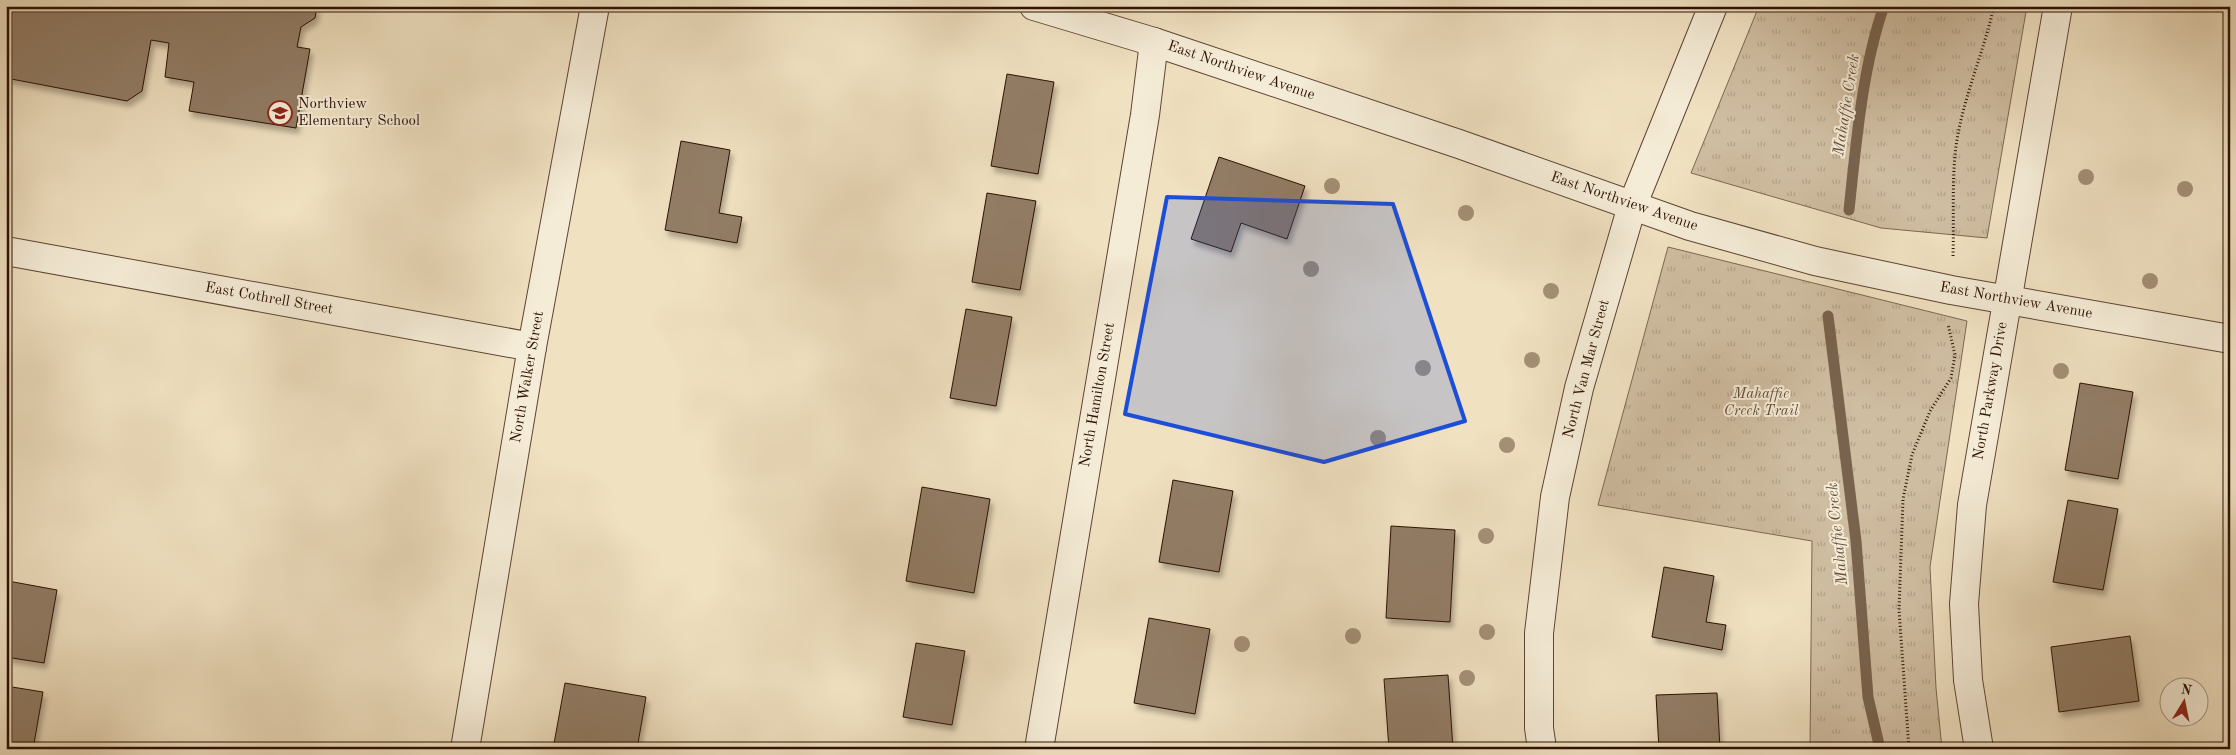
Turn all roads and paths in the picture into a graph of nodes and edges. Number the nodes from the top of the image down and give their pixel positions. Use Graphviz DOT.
graph roads {
  1 [pos="595,6"];
  2 [pos="1034,6"];
  3 [pos="1713,6"];
  4 [pos="1994,6"];
  5 [pos="2058,6"];
  6 [pos="1154,42"];
  7 [pos="1632,206"];
  8 [pos="6,251"];
  9 [pos="1951,290"];
  10 [pos="2007,299"];
  11 [pos="2230,339"];
  12 [pos="532,347"];
  13 [pos="465,749"];
  14 [pos="1039,749"];
  15 [pos="1542,749"];
  16 [pos="1909,749"];
  17 [pos="1979,749"];
  1 -- 12 [label="street, North Walker Street"];
  2 -- 6 [label="street, East Northview Avenue"];
  3 -- 7 [label="street, North Van Mar Street"];
  4 -- 9 [label="path"];
  5 -- 10 [label="street, North Parkway Drive"];
  6 -- 7 [label="street, East Northview Avenue"];
  6 -- 14 [label="street, North Hamilton Street"];
  7 -- 9 [label="street, East Northview Avenue"];
  7 -- 15 [label="street, North Van Mar Street"];
  8 -- 12 [label="street, East Cothrell Street"];
  9 -- 10 [label="street, East Northview Avenue"];
  9 -- 16 [label="path"];
  10 -- 11 [label="street, East Northview Avenue"];
  10 -- 17 [label="street, North Parkway Drive"];
  12 -- 13 [label="street, North Walker Street"];
}
